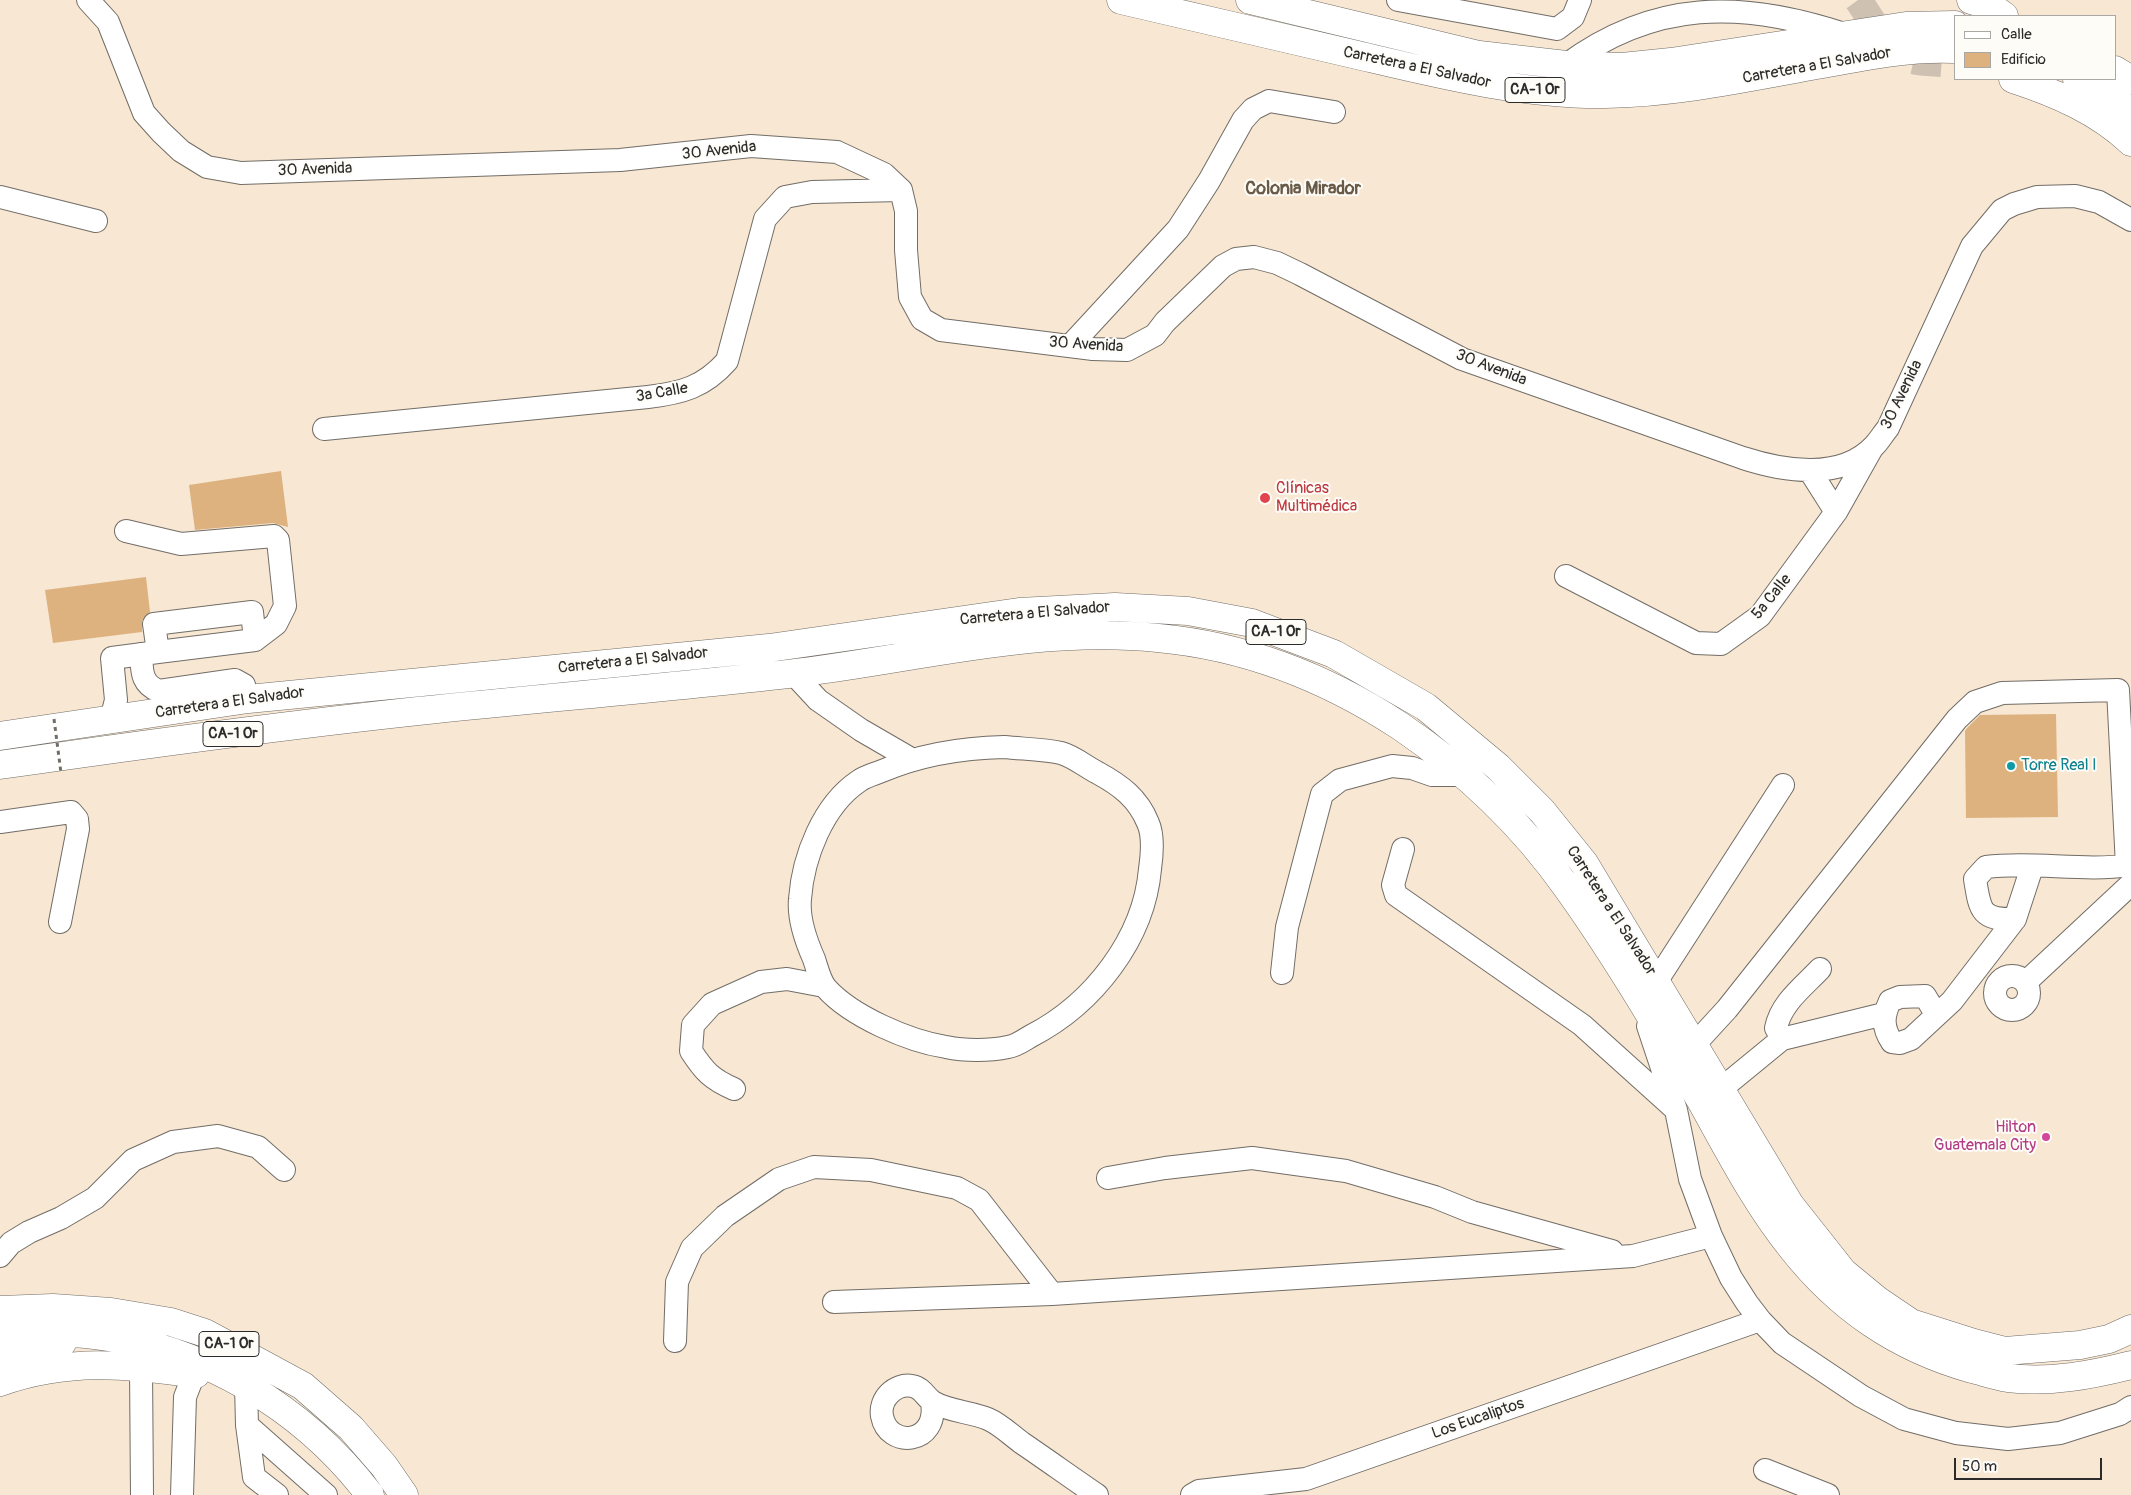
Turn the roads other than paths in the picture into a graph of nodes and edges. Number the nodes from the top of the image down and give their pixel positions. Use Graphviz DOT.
graph roads {
  1 [pos="88,0"];
  2 [pos="1121,0"];
  3 [pos="1250,0"];
  4 [pos="1398,0"];
  5 [pos="1580,0"];
  6 [pos="1971,0"];
  7 [pos="2003,15"];
  8 [pos="1954,25"];
  9 [pos="1844,34"];
  10 [pos="1950,60"];
  11 [pos="1566,65"];
  12 [pos="2116,71"];
  13 [pos="2016,80"];
  14 [pos="2079,80"];
  15 [pos="2131,80"];
  16 [pos="1334,112"];
  17 [pos="2131,112"];
  18 [pos="2131,142"];
  19 [pos="901,190"];
  20 [pos="0,197"];
  21 [pos="2131,220"];
  22 [pos="96,221"];
  23 [pos="1070,346"];
  24 [pos="324,429"];
  25 [pos="1873,448"];
  26 [pos="1810,471"];
  27 [pos="1836,512"];
  28 [pos="126,530"];
  29 [pos="1566,576"];
  30 [pos="149,653"];
  31 [pos="793,674"];
  32 [pos="150,687"];
  33 [pos="248,699"];
  34 [pos="157,713"];
  35 [pos="111,720"];
  36 [pos="0,736"];
  37 [pos="1426,745"];
  38 [pos="911,759"];
  39 [pos="0,765"];
  40 [pos="1412,768"];
  41 [pos="1462,775"];
  42 [pos="1784,785"];
  43 [pos="0,822"];
  44 [pos="1403,849"];
  45 [pos="2032,867"];
  46 [pos="2130,872"];
  47 [pos="2015,919"];
  48 [pos="60,922"];
  49 [pos="1820,969"];
  50 [pos="1282,973"];
  51 [pos="2026,982"];
  52 [pos="824,986"];
  53 [pos="1647,988"];
  54 [pos="1884,1014"];
  55 [pos="1936,1014"];
  56 [pos="1782,1039"];
  57 [pos="1694,1045"];
  58 [pos="734,1089"];
  59 [pos="1721,1089"];
  60 [pos="1676,1110"];
  61 [pos="284,1170"];
  62 [pos="1108,1178"];
  63 [pos="1711,1236"];
  64 [pos="0,1256"];
  65 [pos="1633,1256"];
  66 [pos="1052,1294"];
  67 [pos="834,1302"];
  68 [pos="0,1310"];
  69 [pos="1760,1320"];
  70 [pos="2131,1329"];
  71 [pos="0,1335"];
  72 [pos="95,1335"];
  73 [pos="675,1341"];
  74 [pos="0,1359"];
  75 [pos="2131,1365"];
  76 [pos="141,1367"];
  77 [pos="194,1374"];
  78 [pos="0,1382"];
  79 [pos="242,1383"];
  80 [pos="932,1402"];
  81 [pos="2127,1412"];
  82 [pos="247,1425"];
  83 [pos="1765,1470"];
  84 [pos="142,1495"];
  85 [pos="182,1495"];
  86 [pos="277,1495"];
  87 [pos="326,1495"];
  88 [pos="370,1495"];
  89 [pos="404,1495"];
  90 [pos="1098,1495"];
  91 [pos="1192,1495"];
  92 [pos="1828,1495"];
  1 -- 19 [label="street, 30 Avenida"];
  2 -- 10 [label="highway, Carretera a El Salvador / CA-1 Or"];
  3 -- 11 [label="highway, Carretera a El Salvador / CA-1 Or"];
  4 -- 5 [label="street"];
  6 -- 7 [label="highway"];
  8 -- 9 [label="highway, Carretera a El Salvador / CA-1 Or"];
  9 -- 11 [label="highway, Carretera a El Salvador / CA-1 Or"];
  9 -- 11 [label="street"];
  12 -- 15 [label="highway"];
  13 -- 18 [label="highway"];
  14 -- 17 [label="highway"];
  16 -- 23 [label="street"];
  19 -- 23 [label="street, 30 Avenida"];
  19 -- 24 [label="street, 3a Calle"];
  20 -- 22 [label="street"];
  21 -- 25 [label="street, 30 Avenida"];
  23 -- 26 [label="street, 30 Avenida"];
  25 -- 26 [label="street, 30 Avenida"];
  25 -- 27 [label="street, 5a Calle"];
  26 -- 27 [label="street"];
  27 -- 29 [label="street, 5a Calle"];
  28 -- 30 [label="street"];
  30 -- 32 [label="street"];
  30 -- 35 [label="street"];
  31 -- 37 [label="highway, Carretera a El Salvador / CA-1 Or"];
  31 -- 38 [label="street"];
  31 -- 39 [label="highway, Carretera a El Salvador / CA-1 Or"];
  32 -- 33 [label="street"];
  32 -- 34 [label="street"];
  33 -- 34 [label="highway, Carretera a El Salvador / CA-1 Or"];
  33 -- 53 [label="highway, Carretera a El Salvador / CA-1 Or"];
  34 -- 35 [label="highway, Carretera a El Salvador / CA-1 Or"];
  35 -- 36 [label="highway, Carretera a El Salvador / CA-1 Or"];
  37 -- 40 [label="street"];
  37 -- 41 [label="highway, Carretera a El Salvador / CA-1 Or"];
  38 -- 52 [label="street"];
  38 -- 52 [label="street"];
  40 -- 41 [label="street"];
  40 -- 50 [label="street"];
  41 -- 53 [label="highway, Carretera a El Salvador / CA-1 Or"];
  42 -- 53 [label="street"];
  43 -- 48 [label="street"];
  44 -- 60 [label="street"];
  45 -- 46 [label="street"];
  45 -- 47 [label="street"];
  45 -- 47 [label="street"];
  46 -- 51 [label="street"];
  46 -- 57 [label="street"];
  47 -- 55 [label="street"];
  49 -- 56 [label="street"];
  52 -- 58 [label="street"];
  53 -- 57 [label="highway, Carretera a El Salvador / CA-1 Or"];
  53 -- 60 [label="street"];
  53 -- 75 [label="highway, Carretera a El Salvador / CA-1 Or"];
  54 -- 55 [label="street"];
  54 -- 55 [label="street"];
  54 -- 56 [label="street"];
  56 -- 59 [label="street"];
  57 -- 59 [label="highway, Carretera a El Salvador / CA-1 Or"];
  59 -- 70 [label="highway, Carretera a El Salvador / CA-1 Or"];
  60 -- 63 [label="street"];
  61 -- 64 [label="street"];
  62 -- 65 [label="street"];
  63 -- 65 [label="street"];
  63 -- 69 [label="street"];
  65 -- 66 [label="street"];
  66 -- 67 [label="street"];
  66 -- 73 [label="street"];
  68 -- 89 [label="highway, CA-1 Or"];
  69 -- 81 [label="street"];
  69 -- 91 [label="street, Los Eucaliptos"];
  71 -- 72 [label="highway, CA-1 Or"];
  72 -- 74 [label="highway"];
  72 -- 79 [label="highway, CA-1 Or"];
  76 -- 77 [label="highway"];
  76 -- 78 [label="highway"];
  76 -- 84 [label="street"];
  77 -- 79 [label="highway"];
  77 -- 85 [label="street"];
  79 -- 82 [label="street"];
  79 -- 88 [label="highway, CA-1 Or"];
  80 -- 90 [label="street"];
  82 -- 86 [label="street"];
  82 -- 87 [label="street"];
  83 -- 92 [label="street"];
}
